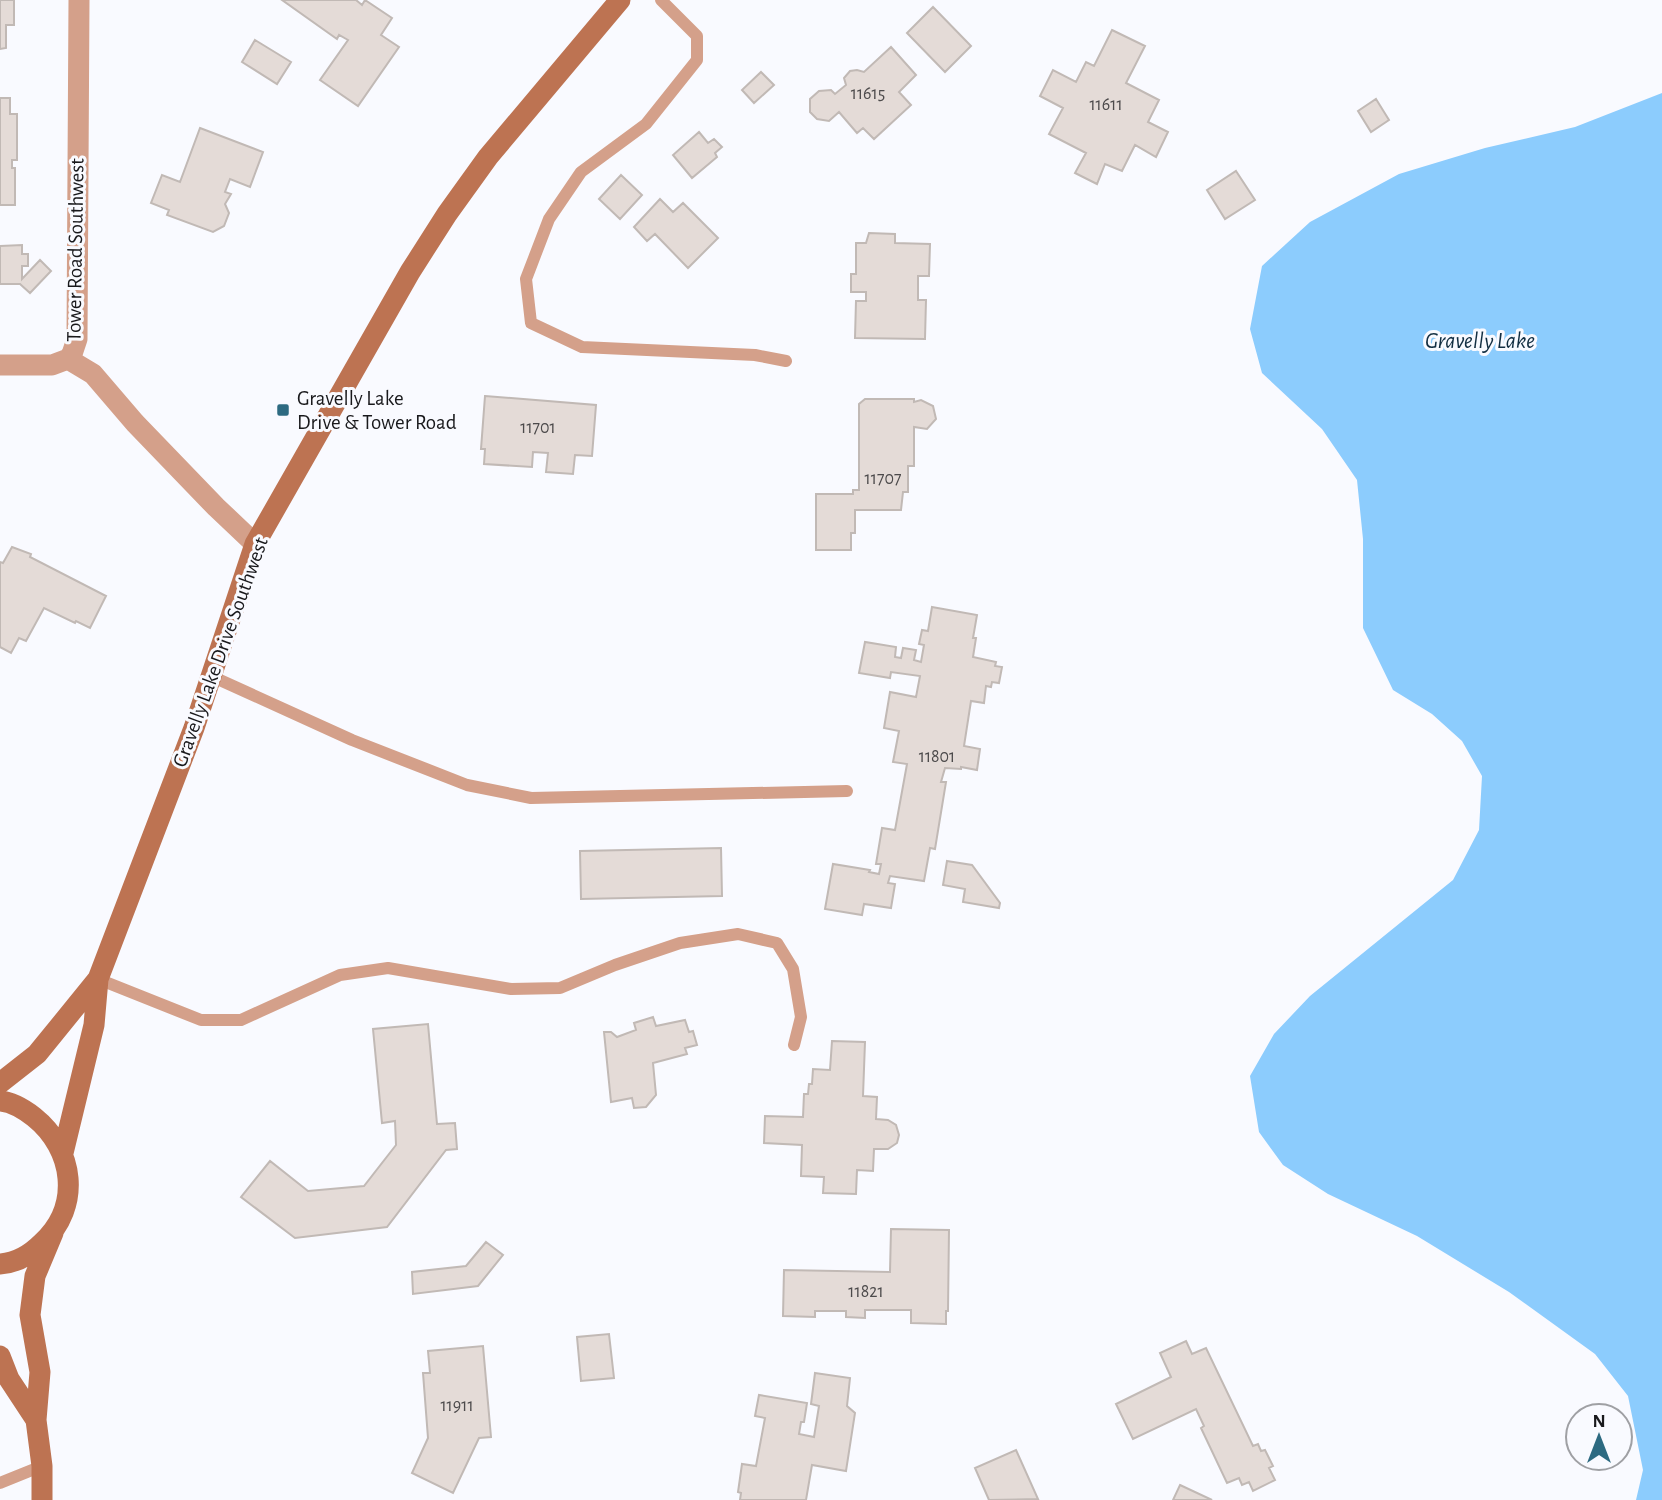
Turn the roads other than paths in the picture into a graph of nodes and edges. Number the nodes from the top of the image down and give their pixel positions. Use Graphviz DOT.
graph roads {
  1 [pos="79,0"];
  2 [pos="661,0"];
  3 [pos="616,2"];
  4 [pos="68,359"];
  5 [pos="786,361"];
  6 [pos="0,365"];
  7 [pos="255,544"];
  8 [pos="211,676"];
  9 [pos="847,791"];
  10 [pos="98,979"];
  11 [pos="794,1045"];
  12 [pos="0,1083"];
  13 [pos="0,1101"];
  14 [pos="63,1153"];
  15 [pos="53,1233"];
  16 [pos="0,1264"];
  17 [pos="0,1356"];
  18 [pos="36,1420"];
  19 [pos="42,1466"];
  20 [pos="0,1483"];
  21 [pos="42,1500"];
  1 -- 4 [label="street, Tower Road Southwest"];
  2 -- 5 [label="lane"];
  3 -- 7 [label="main road, Gravelly Lake Drive Southwest"];
  4 -- 6 [label="street"];
  4 -- 7 [label="street, Tower Road Southwest"];
  7 -- 8 [label="main road, Gravelly Lake Drive Southwest"];
  8 -- 9 [label="lane"];
  8 -- 10 [label="main road, Gravelly Lake Drive Southwest"];
  10 -- 11 [label="lane"];
  10 -- 12 [label="main road, Gravelly Lake Drive Southwest"];
  10 -- 14 [label="main road, Gravelly Lake Drive Southwest"];
  13 -- 14 [label="main road"];
  14 -- 15 [label="main road"];
  15 -- 16 [label="main road"];
  15 -- 18 [label="main road"];
  17 -- 18 [label="main road"];
  18 -- 19 [label="main road"];
  19 -- 20 [label="lane"];
  19 -- 21 [label="main road"];
}
